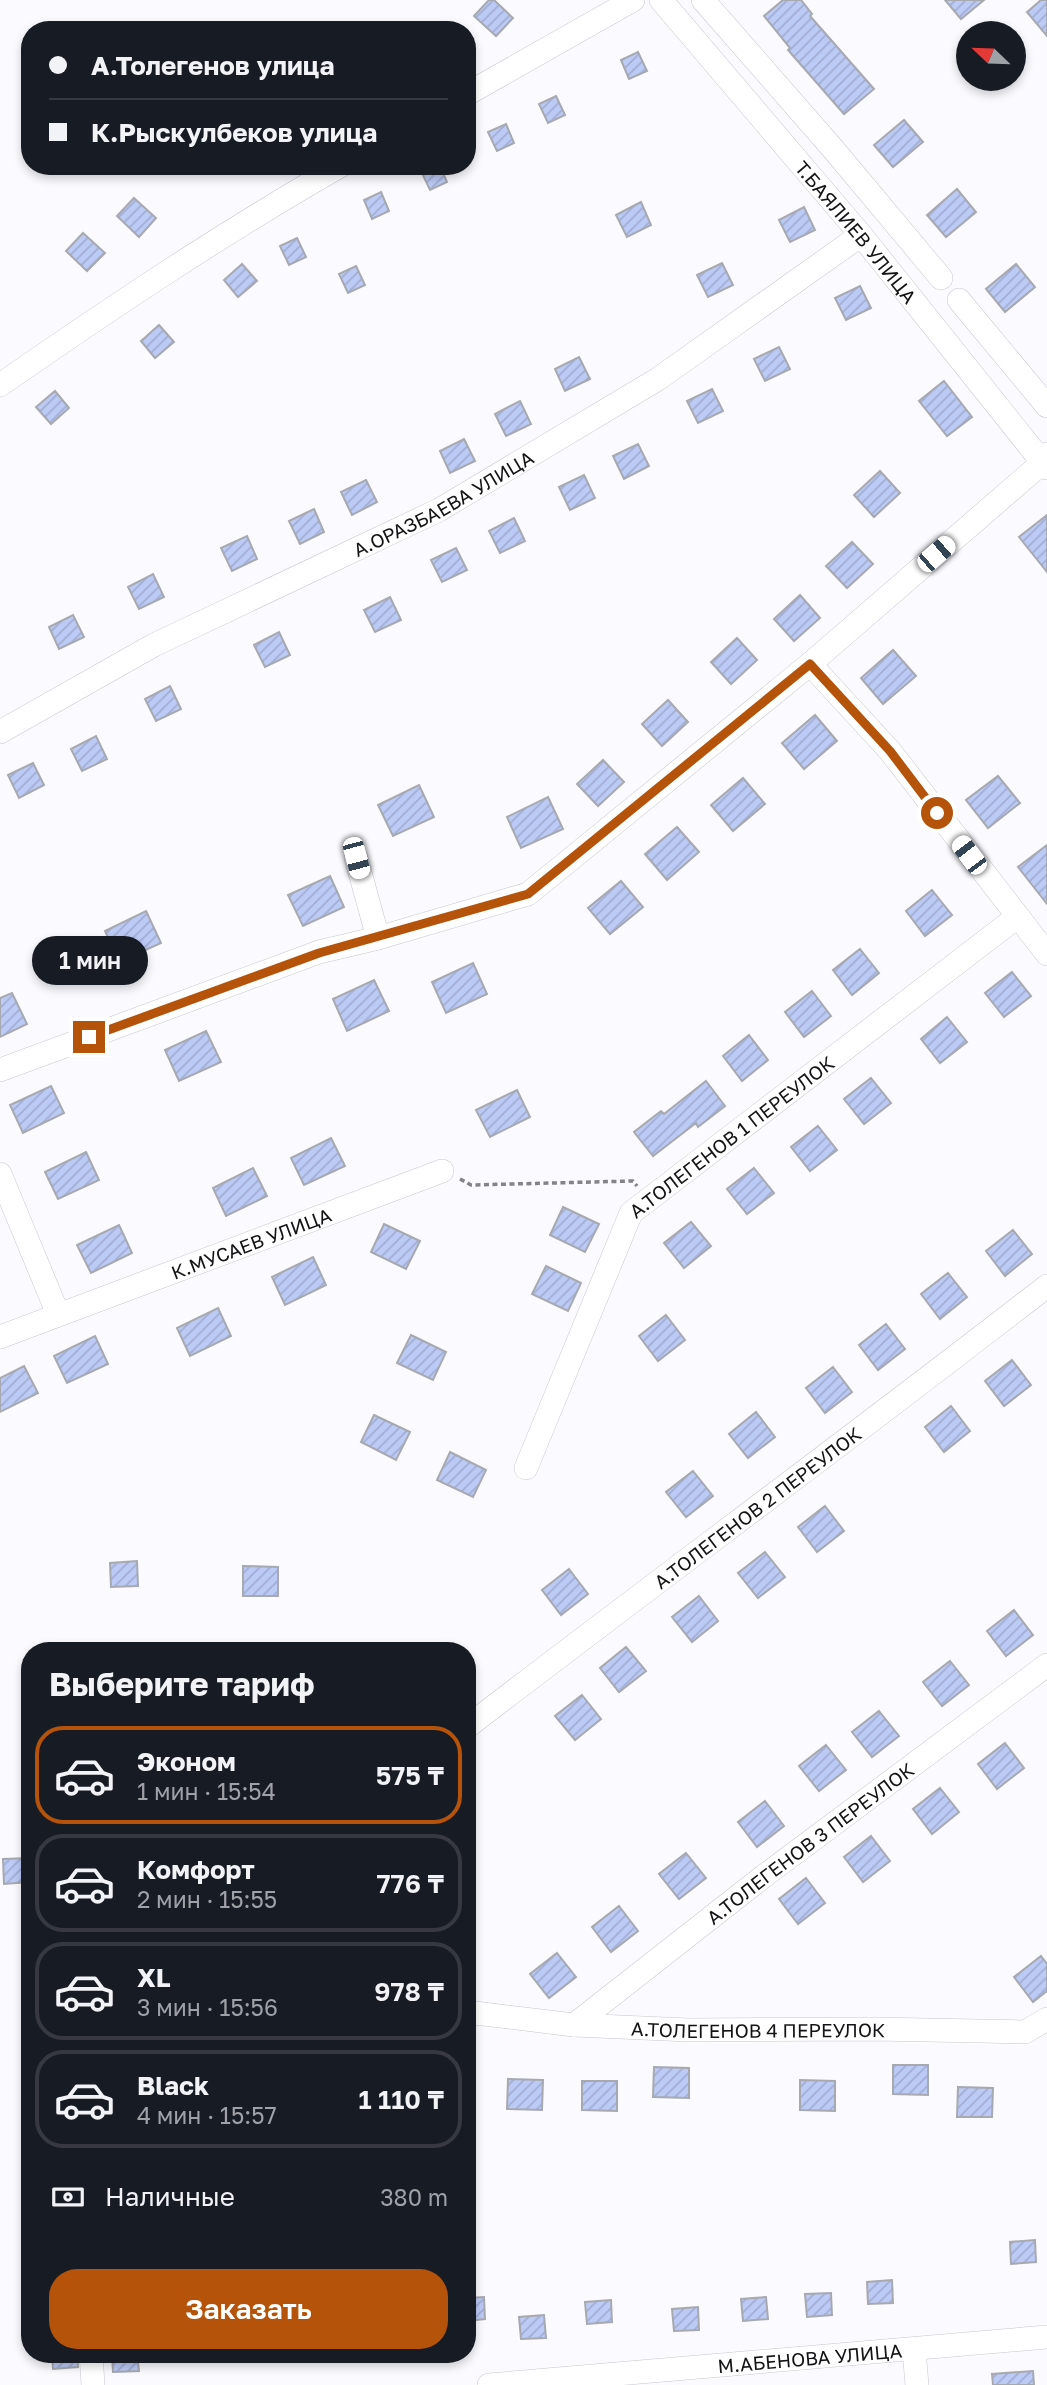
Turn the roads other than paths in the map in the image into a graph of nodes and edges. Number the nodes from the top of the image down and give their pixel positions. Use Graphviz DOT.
graph roads {
  1 [pos="633,0"];
  2 [pos="661,0"];
  3 [pos="703,0"];
  4 [pos="476,89"];
  5 [pos="324,175"];
  6 [pos="860,235"];
  7 [pos="941,278"];
  8 [pos="959,300"];
  9 [pos="0,385"];
  10 [pos="1047,406"];
  11 [pos="1045,462"];
  12 [pos="810,664"];
  13 [pos="0,732"];
  14 [pos="356,858"];
  15 [pos="1017,917"];
  16 [pos="378,938"];
  17 [pos="1047,954"];
  18 [pos="0,1070"];
  19 [pos="442,1171"];
  20 [pos="0,1174"];
  21 [pos="1047,1286"];
  22 [pos="58,1314"];
  23 [pos="0,1337"];
  24 [pos="526,1468"];
  25 [pos="1047,1665"];
  26 [pos="476,1720"];
  27 [pos="476,2013"];
  28 [pos="1047,2018"];
  29 [pos="574,2025"];
  30 [pos="1047,2337"];
  31 [pos="914,2350"];
  32 [pos="92,2363"];
  33 [pos="93,2385"];
  34 [pos="489,2385"];
  35 [pos="917,2385"];
  1 -- 4 [label="street"];
  2 -- 6 [label="street, Т.БАЯЛИЕВ УЛИЦА"];
  3 -- 7 [label="street, Т.БАЯЛИЕВ УЛИЦА"];
  5 -- 9 [label="street"];
  6 -- 11 [label="street, Т.БАЯЛИЕВ УЛИЦА"];
  6 -- 13 [label="street, А.ОРАЗБАЕВА УЛИЦА"];
  8 -- 10 [label="street"];
  11 -- 12 [label="street"];
  12 -- 15 [label="street"];
  12 -- 16 [label="street"];
  14 -- 16 [label="street"];
  15 -- 17 [label="street"];
  15 -- 24 [label="street, А.ТОЛЕГЕНОВ 1 ПЕРЕУЛОК"];
  16 -- 18 [label="street"];
  19 -- 22 [label="street, К.МУСАЕВ УЛИЦА"];
  20 -- 22 [label="street"];
  21 -- 26 [label="street, А.ТОЛЕГЕНОВ 2 ПЕРЕУЛОК"];
  22 -- 23 [label="street, К.МУСАЕВ УЛИЦА"];
  25 -- 29 [label="street, А.ТОЛЕГЕНОВ 3 ПЕРЕУЛОК"];
  27 -- 29 [label="street, А.ТОЛЕГЕНОВ 4 ПЕРЕУЛОК"];
  28 -- 29 [label="street, А.ТОЛЕГЕНОВ 4 ПЕРЕУЛОК"];
  30 -- 31 [label="street, М.АБЕНОВА УЛИЦА"];
  31 -- 34 [label="street, М.АБЕНОВА УЛИЦА"];
  31 -- 35 [label="street"];
  32 -- 33 [label="street"];
}
